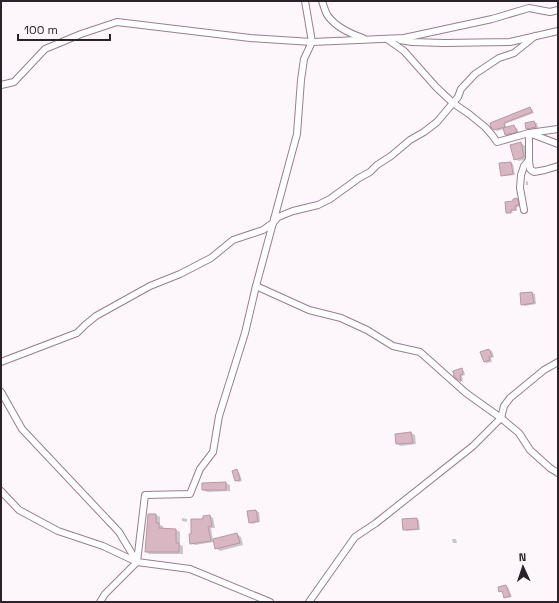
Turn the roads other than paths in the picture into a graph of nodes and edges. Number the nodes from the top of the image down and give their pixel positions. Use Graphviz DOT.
graph roads {
  1 [pos="305,1"];
  2 [pos="322,1"];
  3 [pos="558,10"];
  4 [pos="558,31"];
  5 [pos="535,36"];
  6 [pos="390,38"];
  7 [pos="368,40"];
  8 [pos="312,42"];
  9 [pos="2,84"];
  10 [pos="453,103"];
  11 [pos="558,129"];
  12 [pos="530,133"];
  13 [pos="558,144"];
  14 [pos="529,160"];
  15 [pos="558,166"];
  16 [pos="524,210"];
  17 [pos="273,223"];
  18 [pos="256,286"];
  19 [pos="1,362"];
  20 [pos="558,362"];
  21 [pos="1,392"];
  22 [pos="501,418"];
  23 [pos="558,473"];
  24 [pos="1,491"];
  25 [pos="137,562"];
  26 [pos="100,602"];
  27 [pos="270,602"];
  28 [pos="309,602"];
  1 -- 8 [label="street"];
  2 -- 7 [label="street"];
  3 -- 6 [label="street"];
  4 -- 5 [label="street"];
  5 -- 6 [label="street"];
  5 -- 10 [label="street"];
  6 -- 7 [label="street"];
  6 -- 10 [label="street"];
  7 -- 8 [label="street"];
  8 -- 9 [label="street"];
  8 -- 17 [label="street"];
  10 -- 12 [label="street"];
  10 -- 17 [label="street"];
  11 -- 12 [label="street"];
  12 -- 13 [label="street"];
  12 -- 14 [label="street"];
  14 -- 15 [label="street"];
  14 -- 16 [label="street"];
  17 -- 18 [label="street"];
  17 -- 19 [label="street"];
  18 -- 22 [label="street"];
  18 -- 25 [label="street"];
  20 -- 22 [label="street"];
  21 -- 25 [label="street"];
  22 -- 23 [label="street"];
  22 -- 28 [label="street"];
  24 -- 25 [label="street"];
  25 -- 26 [label="street"];
  25 -- 27 [label="street"];
}
